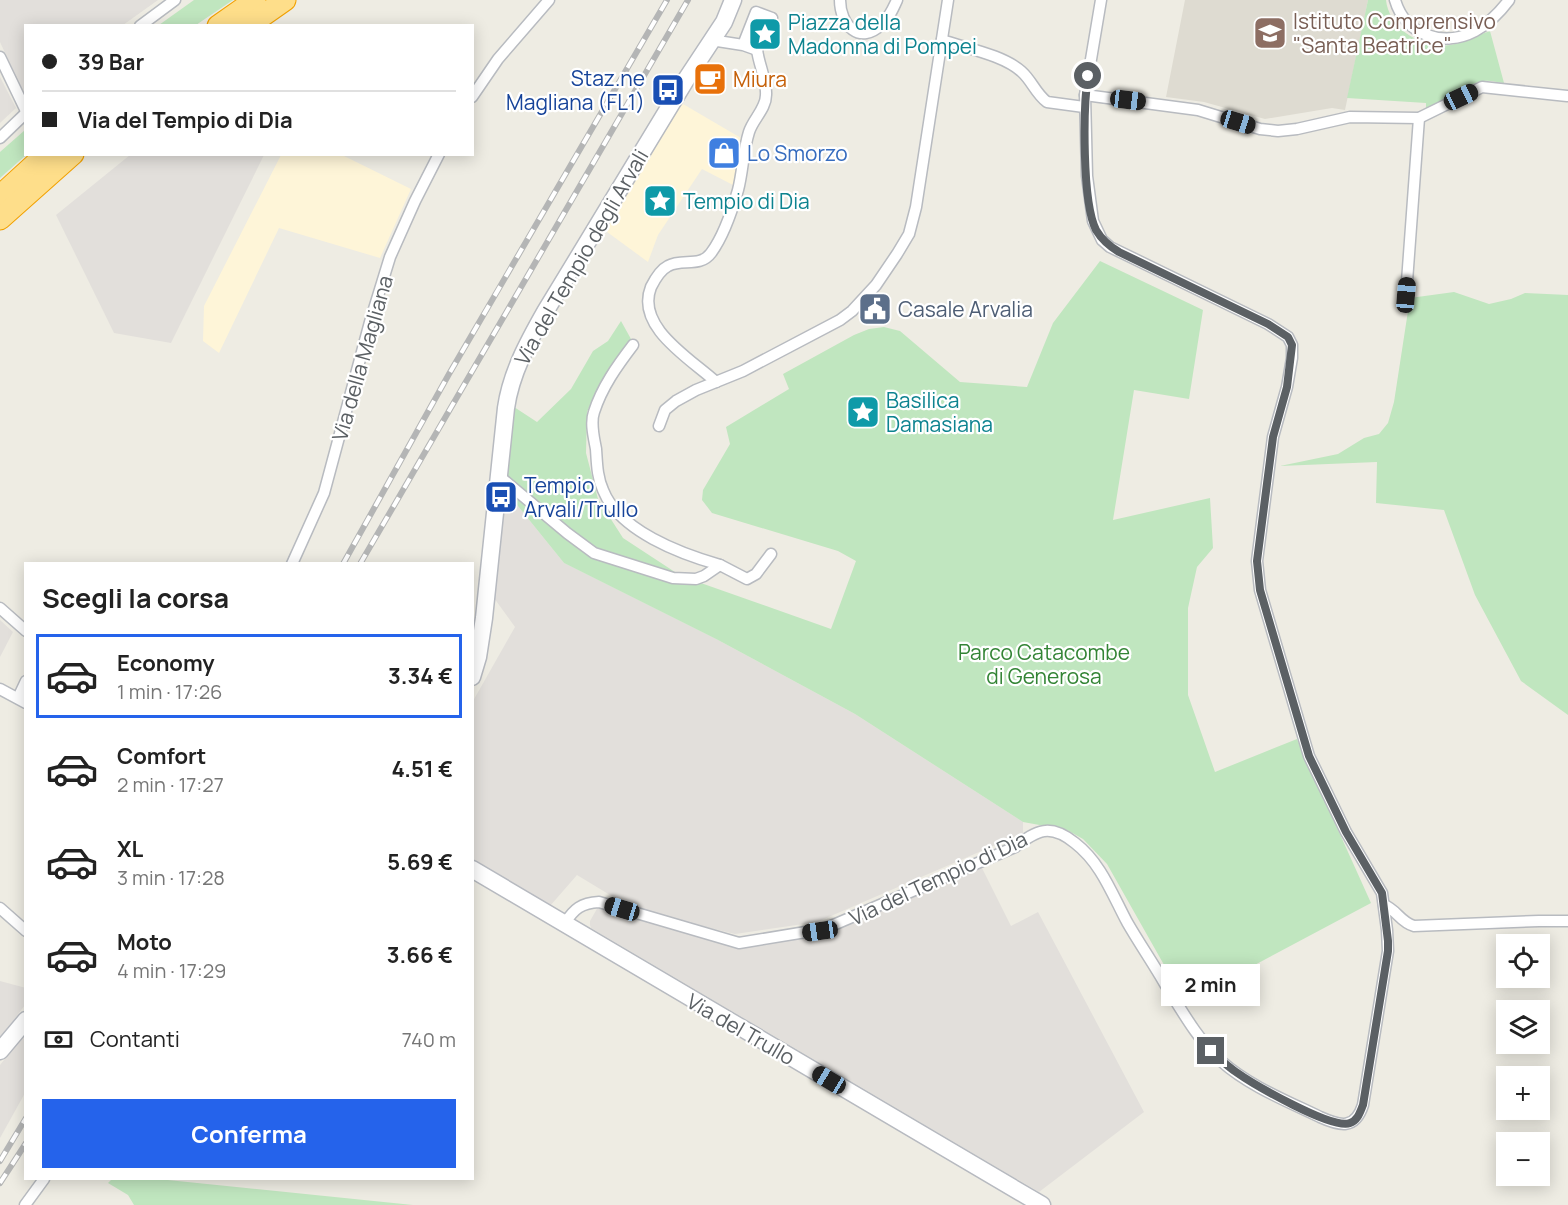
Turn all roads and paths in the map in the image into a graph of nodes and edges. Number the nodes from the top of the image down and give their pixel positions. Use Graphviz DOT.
graph roads {
  1 [pos="175,0"];
  2 [pos="255,0"];
  3 [pos="285,0"];
  4 [pos="549,0"];
  5 [pos="720,0"];
  6 [pos="733,0"];
  7 [pos="840,0"];
  8 [pos="897,0"];
  9 [pos="948,0"];
  10 [pos="1101,0"];
  11 [pos="1395,0"];
  12 [pos="1509,0"];
  13 [pos="143,24"];
  14 [pos="221,24"];
  15 [pos="251,24"];
  16 [pos="713,37"];
  17 [pos="942,40"];
  18 [pos="743,45"];
  19 [pos="757,50"];
  20 [pos="0,57"];
  21 [pos="474,94"];
  22 [pos="1085,95"];
  23 [pos="1567,96"];
  24 [pos="1084,107"];
  25 [pos="24,108"];
  26 [pos="24,114"];
  27 [pos="1419,118"];
  28 [pos="0,138"];
  29 [pos="44,156"];
  30 [pos="71,156"];
  31 [pos="438,156"];
  32 [pos="0,196"];
  33 [pos="0,219"];
  34 [pos="1406,295"];
  35 [pos="633,345"];
  36 [pos="716,382"];
  37 [pos="659,426"];
  38 [pos="499,476"];
  39 [pos="771,554"];
  40 [pos="293,562"];
  41 [pos="720,565"];
  42 [pos="0,608"];
  43 [pos="24,629"];
  44 [pos="474,669"];
  45 [pos="0,689"];
  46 [pos="22,700"];
  47 [pos="474,870"];
  48 [pos="1384,905"];
  49 [pos="0,908"];
  50 [pos="1568,921"];
  51 [pos="565,923"];
  52 [pos="24,929"];
  53 [pos="24,1022"];
  54 [pos="0,1050"];
  55 [pos="43,1180"];
  56 [pos="25,1205"];
  57 [pos="1042,1205"];
  1 -- 13 [label="street"];
  2 -- 14 [label="highway"];
  3 -- 15 [label="highway"];
  4 -- 21 [label="street"];
  5 -- 16 [label="main road"];
  6 -- 16 [label="main road"];
  7 -- 8 [label="street"];
  9 -- 17 [label="street"];
  10 -- 22 [label="street"];
  11 -- 12 [label="street"];
  16 -- 18 [label="street"];
  16 -- 38 [label="main road, Via del Tempio degli Arvali"];
  17 -- 24 [label="street"];
  17 -- 36 [label="street"];
  18 -- 19 [label="street"];
  18 -- 19 [label="street"];
  19 -- 36 [label="street"];
  20 -- 25 [label="street"];
  22 -- 24 [label="street"];
  22 -- 27 [label="street"];
  23 -- 27 [label="street"];
  24 -- 48 [label="street"];
  26 -- 28 [label="street"];
  27 -- 34 [label="street"];
  29 -- 32 [label="highway"];
  30 -- 33 [label="highway"];
  31 -- 40 [label="street, Via della Magliana"];
  35 -- 41 [label="street"];
  36 -- 37 [label="street"];
  38 -- 41 [label="street"];
  38 -- 44 [label="main road, Via del Tempio degli Arvali"];
  39 -- 41 [label="street"];
  42 -- 43 [label="street"];
  45 -- 46 [label="street"];
  47 -- 51 [label="main road, Via del Trullo"];
  48 -- 50 [label="street"];
  48 -- 51 [label="street, Via del Tempio di Dia"];
  49 -- 52 [label="street"];
  51 -- 57 [label="main road, Via del Trullo"];
  53 -- 54 [label="main road"];
  55 -- 56 [label="street"];
}
